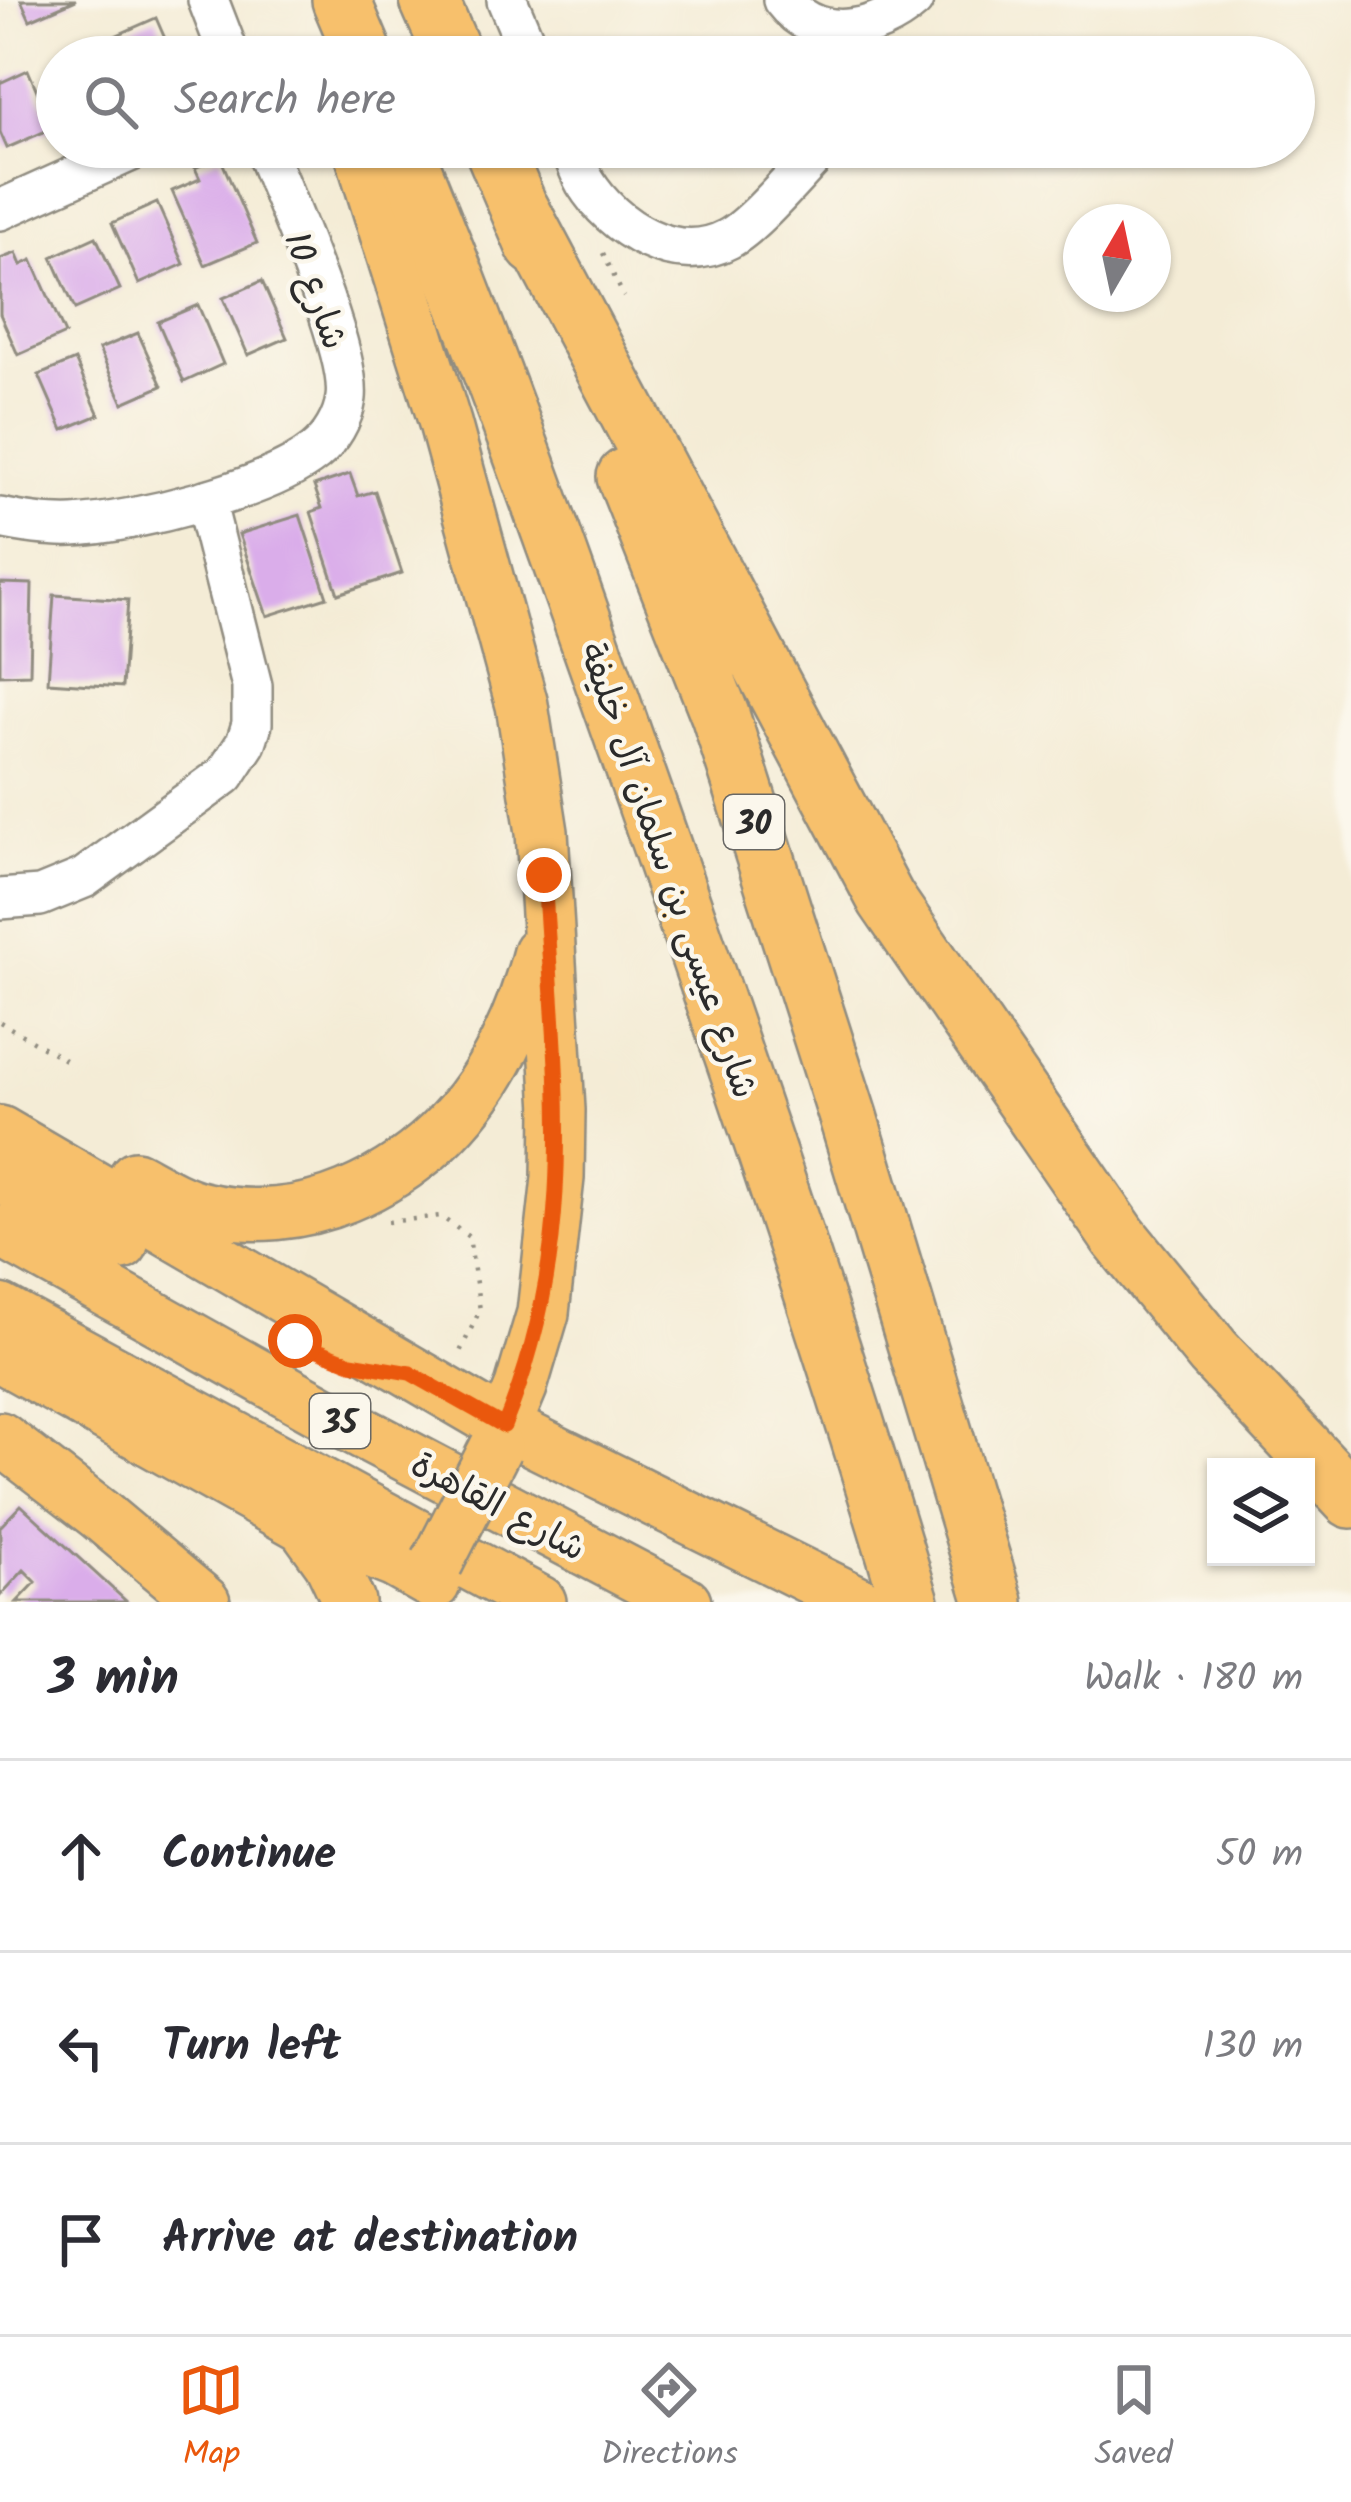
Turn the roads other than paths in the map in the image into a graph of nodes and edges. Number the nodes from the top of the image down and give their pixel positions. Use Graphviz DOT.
graph roads {
  1 [pos="208,0"];
  2 [pos="429,0"];
  3 [pos="507,0"];
  4 [pos="783,0"];
  5 [pos="913,0"];
  6 [pos="222,36"];
  7 [pos="445,36"];
  8 [pos="522,36"];
  9 [pos="843,36"];
  10 [pos="852,36"];
  11 [pos="93,168"];
  12 [pos="272,168"];
  13 [pos="366,168"];
  14 [pos="412,168"];
  15 [pos="502,168"];
  16 [pos="579,168"];
  17 [pos="802,168"];
  18 [pos="520,209"];
  19 [pos="0,210"];
  20 [pos="205,500"];
  21 [pos="0,518"];
  22 [pos="0,899"];
  23 [pos="546,916"];
  24 [pos="0,1113"];
  25 [pos="0,1132"];
  26 [pos="0,1175"];
  27 [pos="0,1231"];
  28 [pos="0,1310"];
  29 [pos="0,1356"];
  30 [pos="433,1367"];
  31 [pos="500,1436"];
  32 [pos="0,1438"];
  33 [pos="1309,1456"];
  34 [pos="0,1470"];
  35 [pos="1351,1499"];
  36 [pos="99,1514"];
  37 [pos="304,1526"];
  38 [pos="1351,1536"];
  39 [pos="438,1587"];
  40 [pos="204,1602"];
  41 [pos="349,1602"];
  42 [pos="540,1602"];
  43 [pos="685,1602"];
  44 [pos="859,1602"];
  45 [pos="910,1602"];
  46 [pos="994,1602"];
  1 -- 6 [label="street"];
  2 -- 7 [label="highway"];
  3 -- 8 [label="street"];
  4 -- 9 [label="street"];
  5 -- 10 [label="street"];
  11 -- 19 [label="street"];
  12 -- 20 [label="street, شارع 10"];
  13 -- 23 [label="main road"];
  14 -- 45 [label="highway, شارع عيسى بن سلمان آل خليفة"];
  15 -- 18 [label="highway, 30"];
  16 -- 17 [label="street"];
  18 -- 33 [label="highway"];
  18 -- 46 [label="highway, 30"];
  20 -- 21 [label="street, شارع 10"];
  20 -- 22 [label="street"];
  23 -- 24 [label="main road"];
  23 -- 31 [label="main road"];
  25 -- 30 [label="main road"];
  26 -- 30 [label="main road"];
  27 -- 43 [label="main road, شارع القاهرة / 35"];
  28 -- 42 [label="main road, شارع القاهرة / 35"];
  29 -- 37 [label="main road"];
  30 -- 31 [label="main road"];
  31 -- 39 [label="main road, bridge"];
  31 -- 44 [label="main road"];
  32 -- 36 [label="main road"];
  33 -- 35 [label="highway"];
  33 -- 38 [label="highway"];
  34 -- 36 [label="main road"];
  36 -- 40 [label="main road"];
  37 -- 39 [label="main road"];
  37 -- 41 [label="main road"];
}
